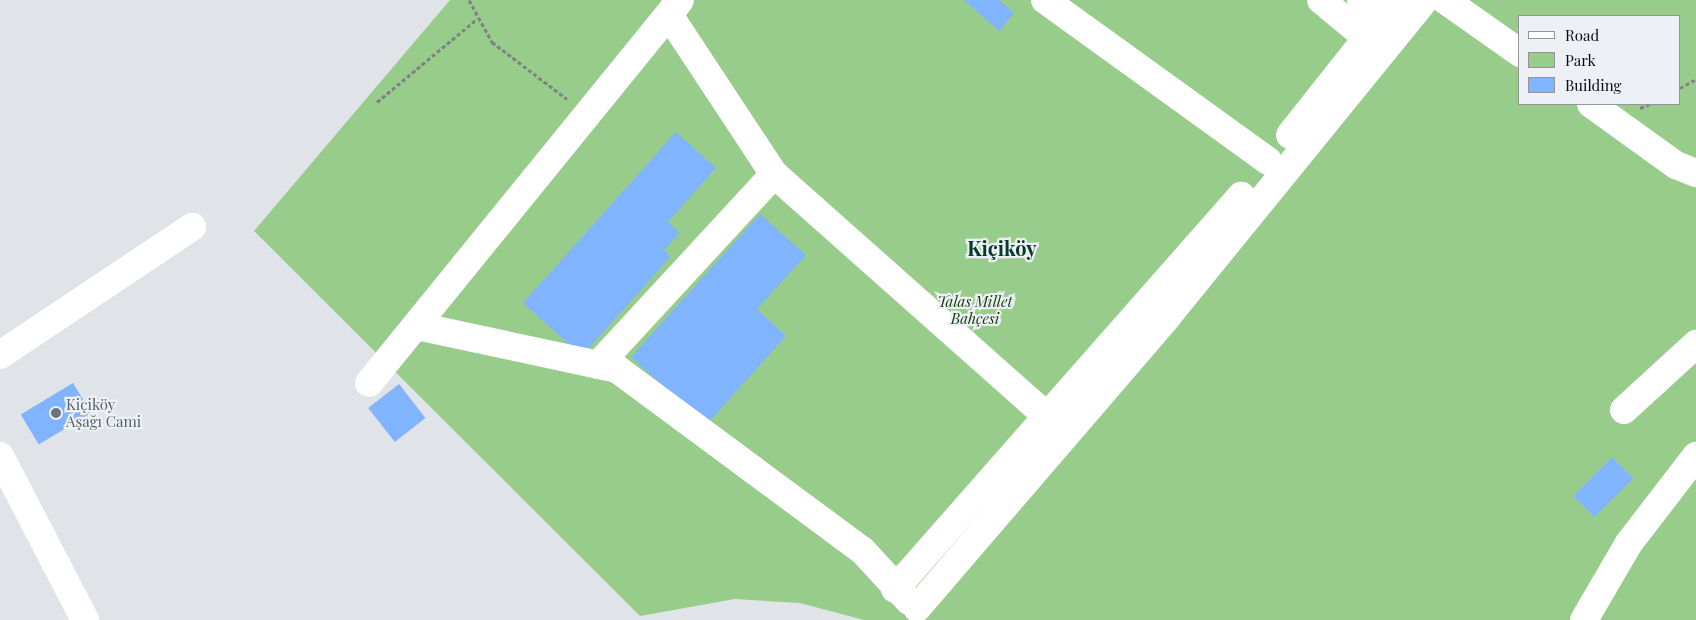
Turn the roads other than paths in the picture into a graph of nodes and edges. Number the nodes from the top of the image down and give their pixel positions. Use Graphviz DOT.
graph roads {
  1 [pos="1045,0"];
  2 [pos="1321,0"];
  3 [pos="1361,0"];
  4 [pos="1425,0"];
  5 [pos="1445,0"];
  6 [pos="674,7"];
  7 [pos="1382,19"];
  8 [pos="1518,52"];
  9 [pos="1591,105"];
  10 [pos="1268,161"];
  11 [pos="1696,173"];
  12 [pos="774,174"];
  13 [pos="192,227"];
  14 [pos="417,326"];
  15 [pos="1696,344"];
  16 [pos="0,355"];
  17 [pos="598,365"];
  18 [pos="369,383"];
  19 [pos="1624,410"];
  20 [pos="1047,416"];
  21 [pos="0,456"];
  22 [pos="1696,456"];
  23 [pos="895,588"];
  24 [pos="922,614"];
  25 [pos="85,620"];
  26 [pos="1584,620"];
  1 -- 10 [label="street"];
  2 -- 7 [label="street"];
  3 -- 7 [label="street"];
  4 -- 24 [label="street"];
  5 -- 8 [label="street"];
  6 -- 12 [label="street"];
  6 -- 14 [label="street"];
  7 -- 10 [label="street"];
  9 -- 11 [label="street"];
  10 -- 20 [label="street"];
  12 -- 17 [label="street"];
  12 -- 20 [label="street"];
  13 -- 16 [label="street"];
  14 -- 17 [label="street"];
  14 -- 18 [label="street"];
  15 -- 19 [label="street"];
  17 -- 23 [label="street"];
  20 -- 23 [label="street"];
  21 -- 25 [label="street"];
  22 -- 26 [label="street"];
  23 -- 24 [label="street"];
}
